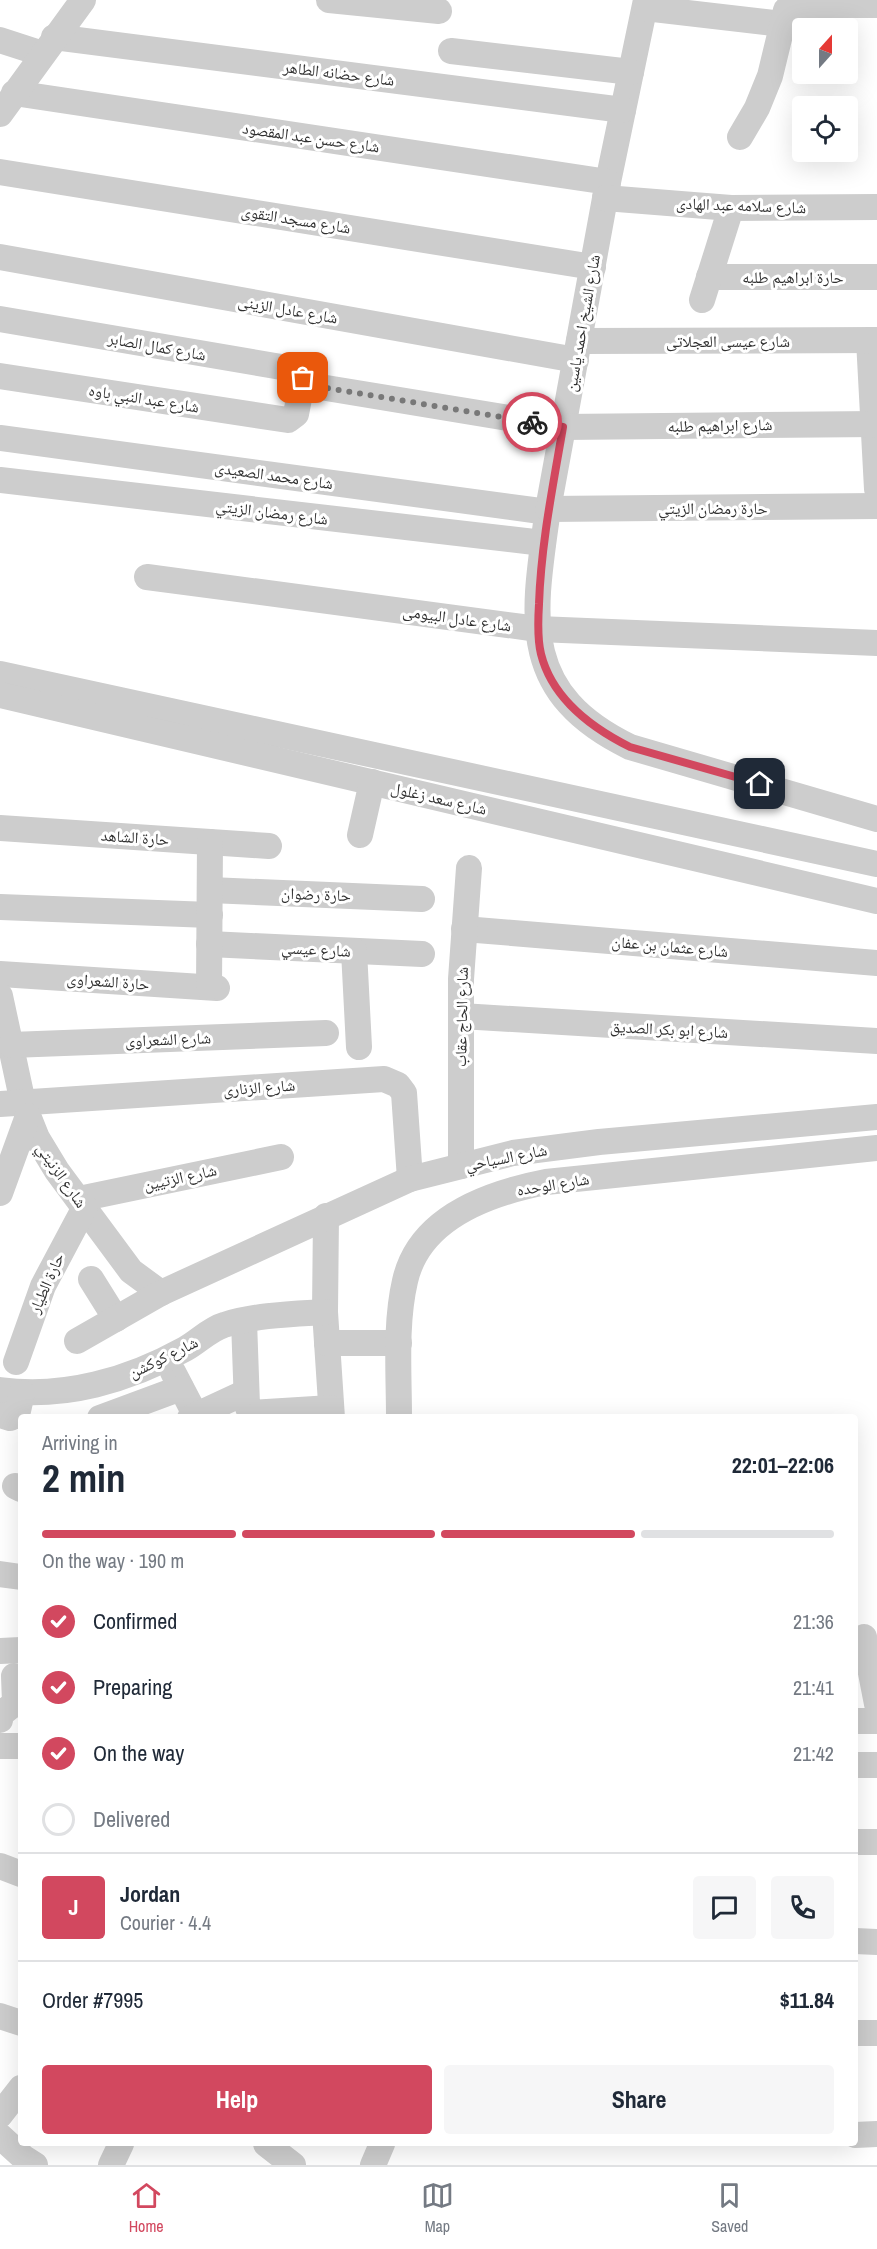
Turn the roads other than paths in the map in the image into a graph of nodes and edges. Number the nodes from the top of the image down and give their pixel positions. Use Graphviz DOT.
graph roads {
  1 [pos="83,0"];
  2 [pos="329,0"];
  3 [pos="646,4"];
  4 [pos="877,5"];
  5 [pos="439,11"];
  6 [pos="782,24"];
  7 [pos="0,40"];
  8 [pos="48,45"];
  9 [pos="451,51"];
  10 [pos="631,72"];
  11 [pos="7,104"];
  12 [pos="623,110"];
  13 [pos="740,137"];
  14 [pos="0,172"];
  15 [pos="607,190"];
  16 [pos="877,207"];
  17 [pos="731,208"];
  18 [pos="0,257"];
  19 [pos="592,267"];
  20 [pos="877,277"];
  21 [pos="0,319"];
  22 [pos="873,340"];
  23 [pos="578,351"];
  24 [pos="0,376"];
  25 [pos="302,384"];
  26 [pos="875,424"];
  27 [pos="563,427"];
  28 [pos="0,438"];
  29 [pos="0,480"];
  30 [pos="877,489"];
  31 [pos="877,506"];
  32 [pos="548,511"];
  33 [pos="543,543"];
  34 [pos="147,577"];
  35 [pos="538,629"];
  36 [pos="877,643"];
  37 [pos="0,674"];
  38 [pos="0,695"];
  39 [pos="372,782"];
  40 [pos="877,819"];
  41 [pos="0,828"];
  42 [pos="360,835"];
  43 [pos="210,842"];
  44 [pos="269,846"];
  45 [pos="877,864"];
  46 [pos="469,868"];
  47 [pos="210,890"];
  48 [pos="422,899"];
  49 [pos="877,901"];
  50 [pos="0,907"];
  51 [pos="210,915"];
  52 [pos="464,929"];
  53 [pos="209,944"];
  54 [pos="354,951"];
  55 [pos="422,954"];
  56 [pos="877,963"];
  57 [pos="0,974"];
  58 [pos="1,1007"];
  59 [pos="461,1017"];
  60 [pos="326,1033"];
  61 [pos="877,1041"];
  62 [pos="10,1045"];
  63 [pos="359,1047"];
  64 [pos="17,1108"];
  65 [pos="877,1117"];
  66 [pos="753,1128"];
  67 [pos="877,1149"];
  68 [pos="281,1157"];
  69 [pos="757,1162"];
  70 [pos="461,1166"];
  71 [pos="410,1179"];
  72 [pos="0,1194"];
  73 [pos="82,1203"];
  74 [pos="326,1216"];
  75 [pos="91,1279"];
  76 [pos="161,1293"];
  77 [pos="325,1312"];
  78 [pos="116,1319"];
  79 [pos="244,1321"];
  80 [pos="78,1341"];
  81 [pos="327,1343"];
  82 [pos="399,1343"];
  83 [pos="166,1359"];
  84 [pos="16,1362"];
  85 [pos="182,1388"];
  86 [pos="11,1392"];
  87 [pos="246,1392"];
  88 [pos="332,1413"];
  89 [pos="111,1414"];
  90 [pos="193,1414"];
  91 [pos="200,1414"];
  92 [pos="253,1414"];
  93 [pos="293,1414"];
  94 [pos="399,1414"];
  95 [pos="0,1415"];
  96 [pos="0,1574"];
  97 [pos="18,1577"];
  98 [pos="865,1637"];
  99 [pos="18,1650"];
  100 [pos="0,1651"];
  101 [pos="14,1676"];
  102 [pos="877,1702"];
  103 [pos="12,1709"];
  104 [pos="858,1721"];
  105 [pos="877,1721"];
  106 [pos="0,1746"];
  107 [pos="18,1746"];
  108 [pos="858,1765"];
  109 [pos="877,1765"];
  110 [pos="858,1842"];
  111 [pos="877,1842"];
  112 [pos="0,1866"];
  113 [pos="18,1873"];
  114 [pos="858,1941"];
  115 [pos="877,1942"];
  116 [pos="0,2016"];
  117 [pos="18,2022"];
  118 [pos="877,2032"];
  119 [pos="858,2033"];
  120 [pos="18,2092"];
  121 [pos="0,2115"];
  122 [pos="877,2134"];
  123 [pos="858,2135"];
  124 [pos="0,2136"];
  125 [pos="120,2146"];
  126 [pos="268,2146"];
  127 [pos="18,2162"];
  128 [pos="289,2164"];
  129 [pos="111,2165"];
  1 -- 8 [label="street"];
  2 -- 5 [label="street"];
  3 -- 6 [label="street"];
  3 -- 10 [label="street, شارع الشيخ احمد ياسين"];
  4 -- 6 [label="street"];
  6 -- 13 [label="street"];
  7 -- 8 [label="street, شارع حضانه الطاهر"];
  8 -- 11 [label="street"];
  8 -- 12 [label="street, شارع حضانه الطاهر"];
  9 -- 10 [label="street"];
  10 -- 12 [label="street, شارع الشيخ احمد ياسين"];
  11 -- 15 [label="street, شارع حسن عبد المقصود"];
  12 -- 15 [label="street, شارع الشيخ احمد ياسين"];
  14 -- 19 [label="street, شارع مسجد التقوى"];
  15 -- 17 [label="street, شارع سلامه عبد الهادى"];
  15 -- 19 [label="street, شارع الشيخ احمد ياسين"];
  16 -- 17 [label="street, شارع سلامه عبد الهادى"];
  17 -- 20 [label="street, حارة ابراهيم طلبه"];
  18 -- 23 [label="street, شارع عادل الزينى"];
  19 -- 23 [label="street, شارع الشيخ احمد ياسين"];
  21 -- 25 [label="street, شارع كمال الصابر"];
  22 -- 23 [label="street, شارع عيسى العجلاتى"];
  22 -- 26 [label="street"];
  23 -- 27 [label="street, شارع الشيخ احمد ياسين"];
  24 -- 25 [label="street, شارع عبد النبي باوه"];
  25 -- 27 [label="street"];
  26 -- 27 [label="street, شارع ابراهيم طلبه"];
  26 -- 30 [label="street"];
  27 -- 32 [label="street, شارع الشيخ احمد ياسين"];
  28 -- 32 [label="street, شارع محمد الصعيدى"];
  29 -- 33 [label="street, شارع رمضان الزيتي"];
  31 -- 32 [label="street, حارة رمضان الزيتي"];
  32 -- 33 [label="street, شارع الشيخ احمد ياسين"];
  33 -- 35 [label="street, شارع الشيخ احمد ياسين"];
  34 -- 35 [label="street, شارع عادل البيومى"];
  35 -- 36 [label="street, شارع عادل البيومى"];
  35 -- 40 [label="street, شارع الشيخ احمد ياسين"];
  37 -- 45 [label="street, شارع سعد زغلول"];
  38 -- 39 [label="street, شارع سعد زغلول"];
  39 -- 42 [label="street"];
  39 -- 49 [label="street, شارع سعد زغلول"];
  41 -- 43 [label="street, حارة الشاهد"];
  43 -- 44 [label="street, حارة الشاهد"];
  43 -- 47 [label="street"];
  46 -- 52 [label="street, شارع الحاج عقاب"];
  47 -- 48 [label="street, حارة رضوان"];
  47 -- 51 [label="street"];
  50 -- 51 [label="street"];
  51 -- 53 [label="street"];
  52 -- 56 [label="street, شارع عثمان بن عفان"];
  52 -- 59 [label="street, شارع الحاج عقاب"];
  53 -- 54 [label="street, شارع عيسي"];
  53 -- 57 [label="street, حارة الشعراوى"];
  54 -- 55 [label="street, شارع عيسي"];
  54 -- 63 [label="street"];
  58 -- 62 [label="street, شارع الزنيتي"];
  59 -- 61 [label="street, شارع ابو بكر الصديق"];
  59 -- 70 [label="street, شارع الحاج عقاب"];
  60 -- 62 [label="street, شارع الشعراوى"];
  62 -- 64 [label="street, شارع الزنيتي"];
  64 -- 71 [label="street, شارع الزنارى"];
  64 -- 72 [label="street"];
  64 -- 73 [label="street, شارع الزنيتي"];
  65 -- 66 [label="street, شارع السياحي"];
  66 -- 69 [label="street"];
  66 -- 70 [label="street, شارع السياحي"];
  67 -- 69 [label="street, شارع الوحده"];
  68 -- 73 [label="street, شارع الزتيين"];
  69 -- 82 [label="street, شارع الوحده"];
  70 -- 71 [label="street, شارع السياحي"];
  71 -- 74 [label="street, شارع السياحي"];
  73 -- 76 [label="street, شارع الزنيتي"];
  73 -- 84 [label="street, حارة الطيار"];
  74 -- 76 [label="street, شارع السياحي"];
  74 -- 77 [label="street"];
  75 -- 78 [label="street"];
  76 -- 78 [label="street, شارع السياحي"];
  77 -- 79 [label="street, شارع كوكشن"];
  77 -- 81 [label="street"];
  78 -- 80 [label="street, شارع السياحي"];
  79 -- 83 [label="street, شارع كوكشن"];
  79 -- 87 [label="street"];
  81 -- 82 [label="street"];
  81 -- 88 [label="street"];
  82 -- 94 [label="street, شارع الوحده"];
  83 -- 85 [label="street"];
  83 -- 86 [label="street, شارع كوكشن"];
  85 -- 89 [label="street"];
  85 -- 90 [label="street"];
  86 -- 95 [label="street"];
  87 -- 91 [label="street"];
  87 -- 92 [label="street"];
  88 -- 93 [label="street"];
  96 -- 97 [label="street"];
  98 -- 102 [label="street"];
  99 -- 100 [label="street"];
  101 -- 103 [label="street"];
  104 -- 105 [label="street"];
  106 -- 107 [label="street"];
  108 -- 109 [label="street"];
  110 -- 111 [label="street"];
  112 -- 113 [label="street"];
  114 -- 115 [label="street"];
  116 -- 117 [label="street"];
  118 -- 119 [label="street"];
  120 -- 121 [label="street"];
  122 -- 123 [label="street"];
  124 -- 127 [label="street"];
  125 -- 129 [label="street"];
  126 -- 128 [label="street"];
}
